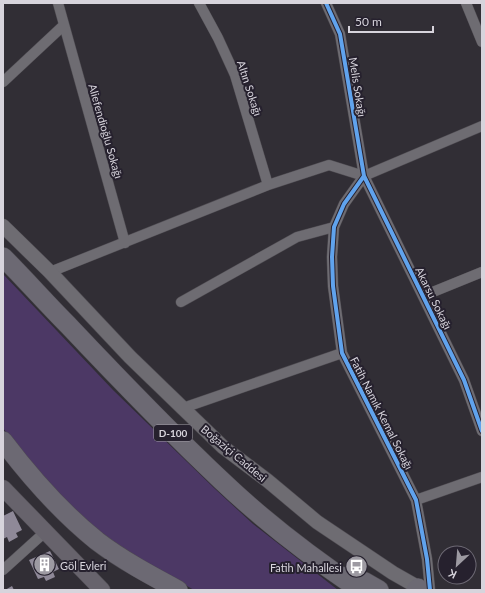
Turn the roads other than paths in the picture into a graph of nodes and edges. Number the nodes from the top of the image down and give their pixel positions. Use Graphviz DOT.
graph roads {
  1 [pos="58,3"];
  2 [pos="199,3"];
  3 [pos="326,3"];
  4 [pos="466,3"];
  5 [pos="64,25"];
  6 [pos="482,42"];
  7 [pos="3,82"];
  8 [pos="482,126"];
  9 [pos="364,176"];
  10 [pos="268,185"];
  11 [pos="3,226"];
  12 [pos="334,227"];
  13 [pos="125,242"];
  14 [pos="3,257"];
  15 [pos="50,272"];
  16 [pos="482,272"];
  17 [pos="423,296"];
  18 [pos="181,302"];
  19 [pos="342,352"];
  20 [pos="183,408"];
  21 [pos="482,431"];
  22 [pos="3,441"];
  23 [pos="482,476"];
  24 [pos="3,488"];
  25 [pos="416,500"];
  26 [pos="45,532"];
  27 [pos="326,567"];
  28 [pos="3,570"];
  29 [pos="422,589"];
  30 [pos="102,590"];
  31 [pos="178,590"];
  32 [pos="360,590"];
  33 [pos="379,590"];
  1 -- 5 [label="street, Aliefendioğlu Sokağı"];
  2 -- 10 [label="street, Altın Sokağı"];
  3 -- 9 [label="street, Melis Sokağı"];
  4 -- 6 [label="street"];
  5 -- 7 [label="street"];
  5 -- 13 [label="street, Aliefendioğlu Sokağı"];
  8 -- 9 [label="street"];
  9 -- 10 [label="street"];
  9 -- 12 [label="street, Fatih Namık Kemal Sokağı"];
  9 -- 17 [label="street, Akarsu Sokağı"];
  10 -- 13 [label="street"];
  11 -- 15 [label="main road, Boğaziçi Caddesi"];
  12 -- 18 [label="street"];
  12 -- 19 [label="street, Fatih Namık Kemal Sokağı"];
  13 -- 15 [label="street"];
  14 -- 27 [label="highway, D-100"];
  15 -- 20 [label="main road, Boğaziçi Caddesi"];
  16 -- 17 [label="street"];
  17 -- 21 [label="street, Akarsu Sokağı"];
  19 -- 20 [label="street"];
  19 -- 25 [label="street, Fatih Namık Kemal Sokağı"];
  20 -- 29 [label="main road, Boğaziçi Caddesi"];
  22 -- 31 [label="highway"];
  23 -- 25 [label="street"];
  24 -- 26 [label="main road"];
  25 -- 29 [label="street, Fatih Namık Kemal Sokağı"];
  26 -- 28 [label="street"];
  26 -- 30 [label="main road"];
  27 -- 32 [label="highway, D-100"];
  27 -- 33 [label="highway"];
}
